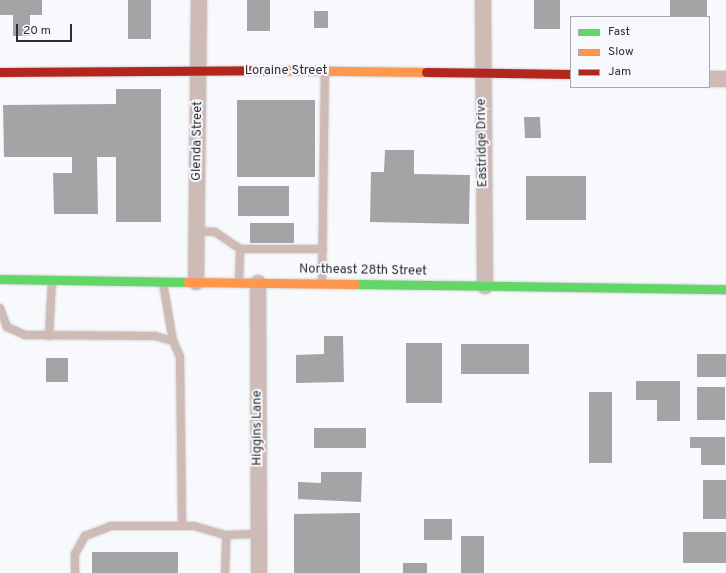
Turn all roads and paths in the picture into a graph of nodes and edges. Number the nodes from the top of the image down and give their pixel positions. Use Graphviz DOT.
graph roads {
  1 [pos="199,0"];
  2 [pos="483,0"];
  3 [pos="199,70"];
  4 [pos="326,71"];
  5 [pos="0,72"];
  6 [pos="482,72"];
  7 [pos="570,74"];
  8 [pos="710,78"];
  9 [pos="726,79"];
  10 [pos="196,231"];
  11 [pos="240,249"];
  12 [pos="323,249"];
  13 [pos="0,279"];
  14 [pos="52,279"];
  15 [pos="163,281"];
  16 [pos="196,282"];
  17 [pos="239,282"];
  18 [pos="258,283"];
  19 [pos="322,283"];
  20 [pos="485,286"];
  21 [pos="726,289"];
  22 [pos="0,308"];
  23 [pos="49,336"];
  24 [pos="173,341"];
  25 [pos="182,526"];
  26 [pos="259,534"];
  27 [pos="226,535"];
  28 [pos="75,573"];
  29 [pos="225,573"];
  30 [pos="259,573"];
  1 -- 3 [label="street, Glenda Street"];
  2 -- 6 [label="street, Eastridge Drive"];
  3 -- 4 [label="main road, Loraine Street"];
  3 -- 5 [label="main road, Loraine Street"];
  3 -- 10 [label="street, Glenda Street"];
  4 -- 6 [label="main road, Loraine Street"];
  4 -- 12 [label="lane"];
  6 -- 7 [label="main road, Loraine Street"];
  6 -- 20 [label="street, Eastridge Drive"];
  8 -- 9 [label="street"];
  10 -- 11 [label="lane"];
  10 -- 16 [label="street, Glenda Street"];
  11 -- 12 [label="lane"];
  11 -- 17 [label="lane"];
  12 -- 19 [label="lane"];
  13 -- 14 [label="main road, Northeast 28th Street"];
  14 -- 15 [label="main road, Northeast 28th Street"];
  14 -- 23 [label="lane"];
  15 -- 16 [label="main road, Northeast 28th Street"];
  15 -- 24 [label="lane"];
  16 -- 17 [label="main road, Northeast 28th Street"];
  17 -- 18 [label="main road, Northeast 28th Street"];
  18 -- 19 [label="main road, Northeast 28th Street"];
  18 -- 26 [label="street, Higgins Lane"];
  19 -- 20 [label="main road, Northeast 28th Street"];
  20 -- 21 [label="main road, Northeast 28th Street"];
  22 -- 23 [label="lane"];
  23 -- 24 [label="lane"];
  24 -- 25 [label="lane"];
  25 -- 27 [label="lane"];
  25 -- 28 [label="lane"];
  26 -- 27 [label="lane"];
  26 -- 30 [label="street, Higgins Lane"];
  27 -- 29 [label="lane"];
}
